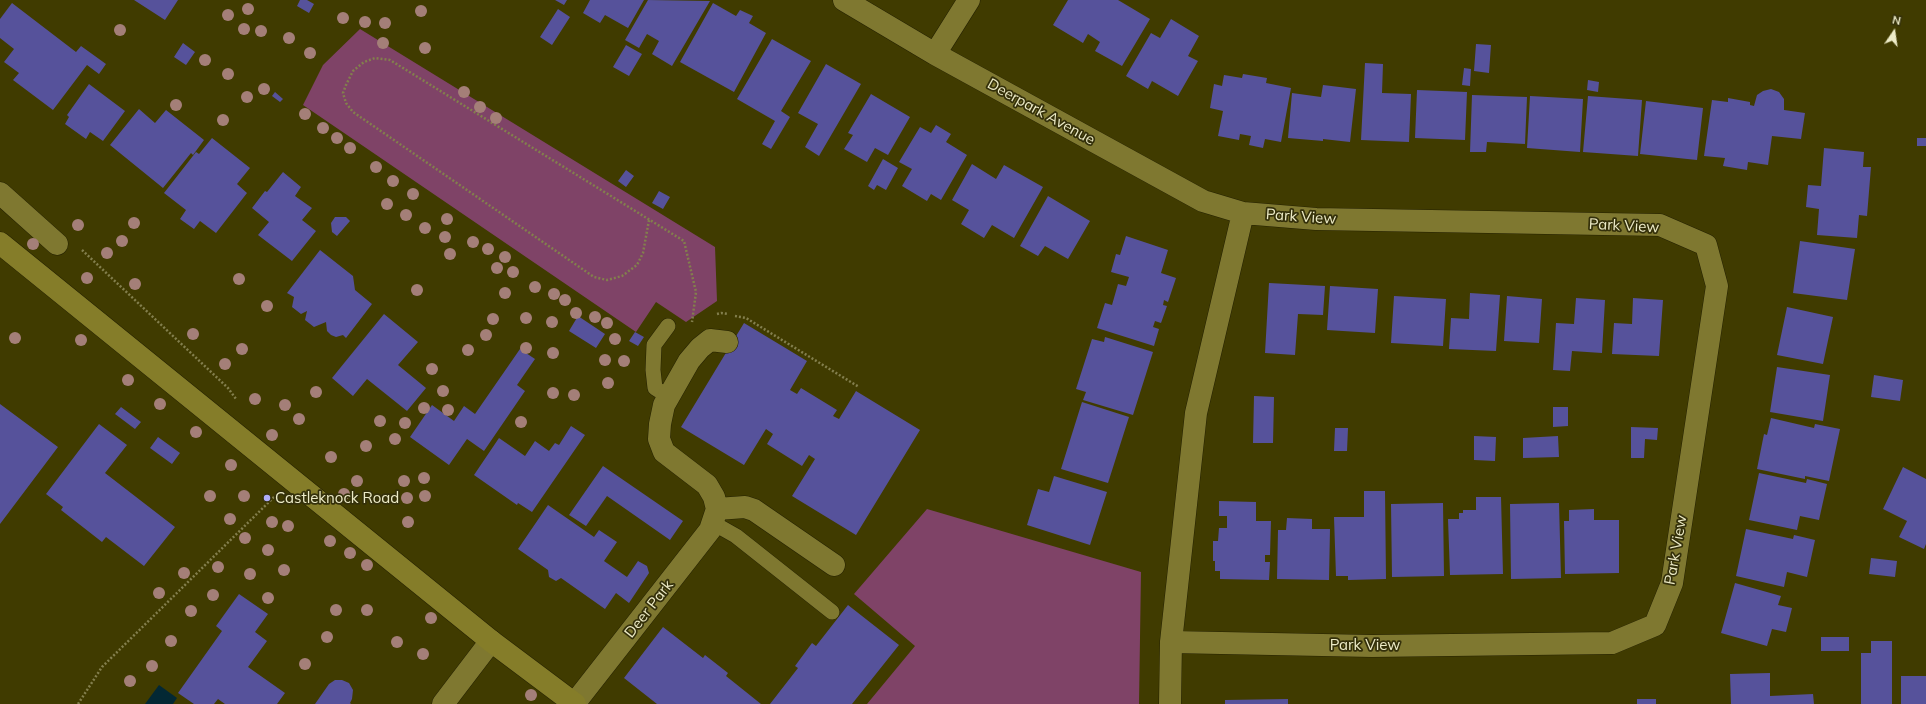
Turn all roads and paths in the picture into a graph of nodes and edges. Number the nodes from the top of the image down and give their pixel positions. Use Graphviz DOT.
graph roads {
  1 [pos="844,0"];
  2 [pos="969,0"];
  3 [pos="935,54"];
  4 [pos="0,193"];
  5 [pos="1243,213"];
  6 [pos="649,220"];
  7 [pos="0,242"];
  8 [pos="57,244"];
  9 [pos="713,315"];
  10 [pos="699,320"];
  11 [pos="668,326"];
  12 [pos="727,342"];
  13 [pos="859,387"];
  14 [pos="669,397"];
  15 [pos="237,401"];
  16 [pos="292,480"];
  17 [pos="715,516"];
  18 [pos="834,565"];
  19 [pos="832,612"];
  20 [pos="491,641"];
  21 [pos="1171,642"];
  22 [pos="1170,703"];
  23 [pos="78,704"];
  24 [pos="443,704"];
  25 [pos="574,704"];
  1 -- 3 [label="street, Deerpark Avenue"];
  2 -- 3 [label="street"];
  3 -- 5 [label="street, Deerpark Avenue"];
  4 -- 8 [label="street"];
  5 -- 21 [label="street"];
  5 -- 21 [label="street, Park View"];
  6 -- 6 [label="path"];
  6 -- 10 [label="path"];
  7 -- 16 [label="main road"];
  8 -- 15 [label="path"];
  9 -- 13 [label="path"];
  11 -- 14 [label="lane"];
  12 -- 14 [label="street"];
  14 -- 17 [label="street"];
  16 -- 20 [label="main road"];
  16 -- 23 [label="path"];
  17 -- 18 [label="street"];
  17 -- 19 [label="lane"];
  17 -- 25 [label="street, Deer Park"];
  20 -- 24 [label="street"];
  20 -- 25 [label="main road"];
  21 -- 22 [label="street"];
}
